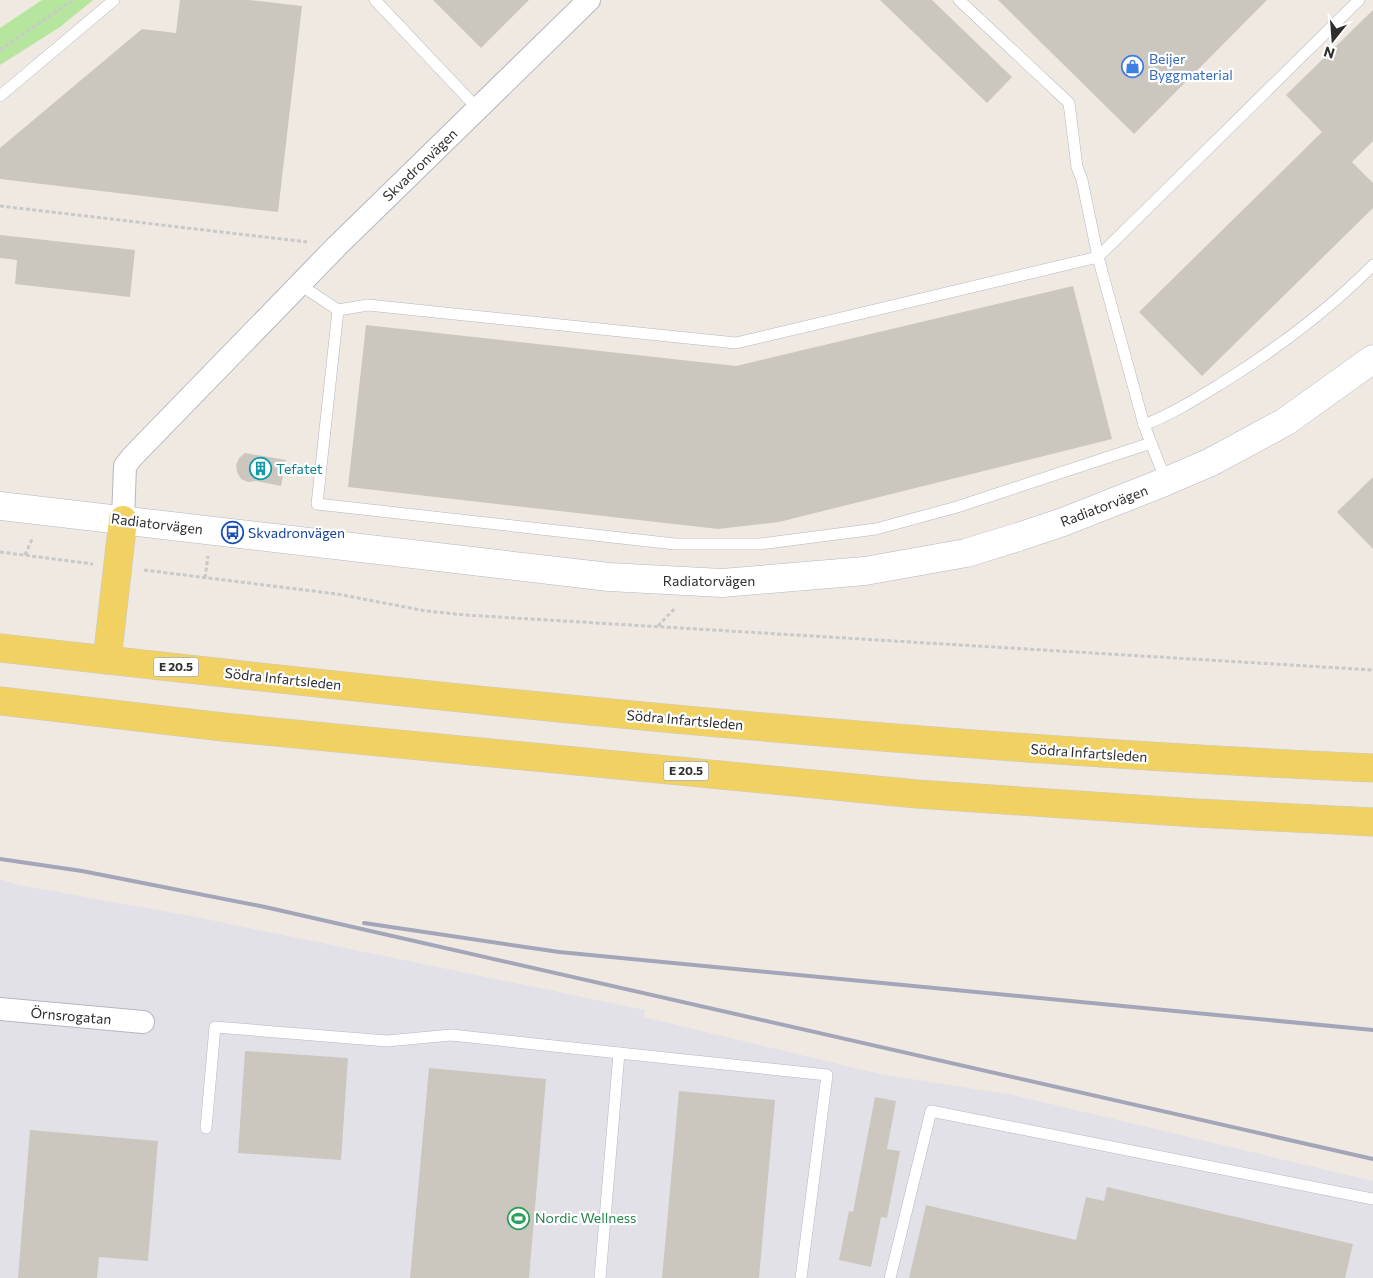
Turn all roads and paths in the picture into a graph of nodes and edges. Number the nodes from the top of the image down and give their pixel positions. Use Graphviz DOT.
graph roads {
  1 [pos="73,0"];
  2 [pos="114,0"];
  3 [pos="376,0"];
  4 [pos="589,0"];
  5 [pos="959,0"];
  6 [pos="1359,0"];
  7 [pos="0,50"];
  8 [pos="0,96"];
  9 [pos="478,109"];
  10 [pos="0,206"];
  11 [pos="336,246"];
  12 [pos="1098,257"];
  13 [pos="1373,265"];
  14 [pos="299,284"];
  15 [pos="338,310"];
  16 [pos="1373,359"];
  17 [pos="1144,425"];
  18 [pos="1152,443"];
  19 [pos="1166,481"];
  20 [pos="0,506"];
  21 [pos="123,520"];
  22 [pos="0,552"];
  23 [pos="208,556"];
  24 [pos="118,567"];
  25 [pos="205,578"];
  26 [pos="0,648"];
  27 [pos="107,660"];
  28 [pos="1373,670"];
  29 [pos="0,701"];
  30 [pos="1373,768"];
  31 [pos="1373,822"];
  32 [pos="0,1010"];
  33 [pos="143,1022"];
  34 [pos="618,1053"];
  35 [pos="206,1128"];
  36 [pos="1373,1199"];
  37 [pos="600,1278"];
  38 [pos="801,1278"];
  39 [pos="890,1278"];
  1 -- 7 [label="path"];
  2 -- 8 [label="lane"];
  3 -- 9 [label="lane"];
  4 -- 9 [label="street, Skvadronvägen"];
  5 -- 12 [label="lane"];
  6 -- 12 [label="lane"];
  9 -- 11 [label="street, Skvadronvägen"];
  10 -- 11 [label="path"];
  11 -- 14 [label="street, Skvadronvägen"];
  12 -- 15 [label="lane"];
  12 -- 17 [label="lane"];
  13 -- 17 [label="lane"];
  14 -- 15 [label="lane"];
  14 -- 21 [label="street, Skvadronvägen"];
  15 -- 18 [label="lane"];
  16 -- 19 [label="street, Radiatorvägen"];
  17 -- 18 [label="lane"];
  18 -- 19 [label="lane"];
  19 -- 21 [label="street, Radiatorvägen"];
  20 -- 21 [label="street, Radiatorvägen"];
  21 -- 24 [label="main road"];
  22 -- 24 [label="path"];
  23 -- 25 [label="path"];
  24 -- 25 [label="path"];
  24 -- 27 [label="main road"];
  25 -- 28 [label="path"];
  26 -- 27 [label="main road, Södra Infartsleden / E 20.5"];
  27 -- 30 [label="main road, Södra Infartsleden / E 20.5"];
  29 -- 31 [label="main road, E 20.5"];
  32 -- 33 [label="street, Örnsrogatan"];
  34 -- 35 [label="lane"];
  34 -- 37 [label="lane"];
  34 -- 38 [label="lane"];
  36 -- 39 [label="lane"];
}
